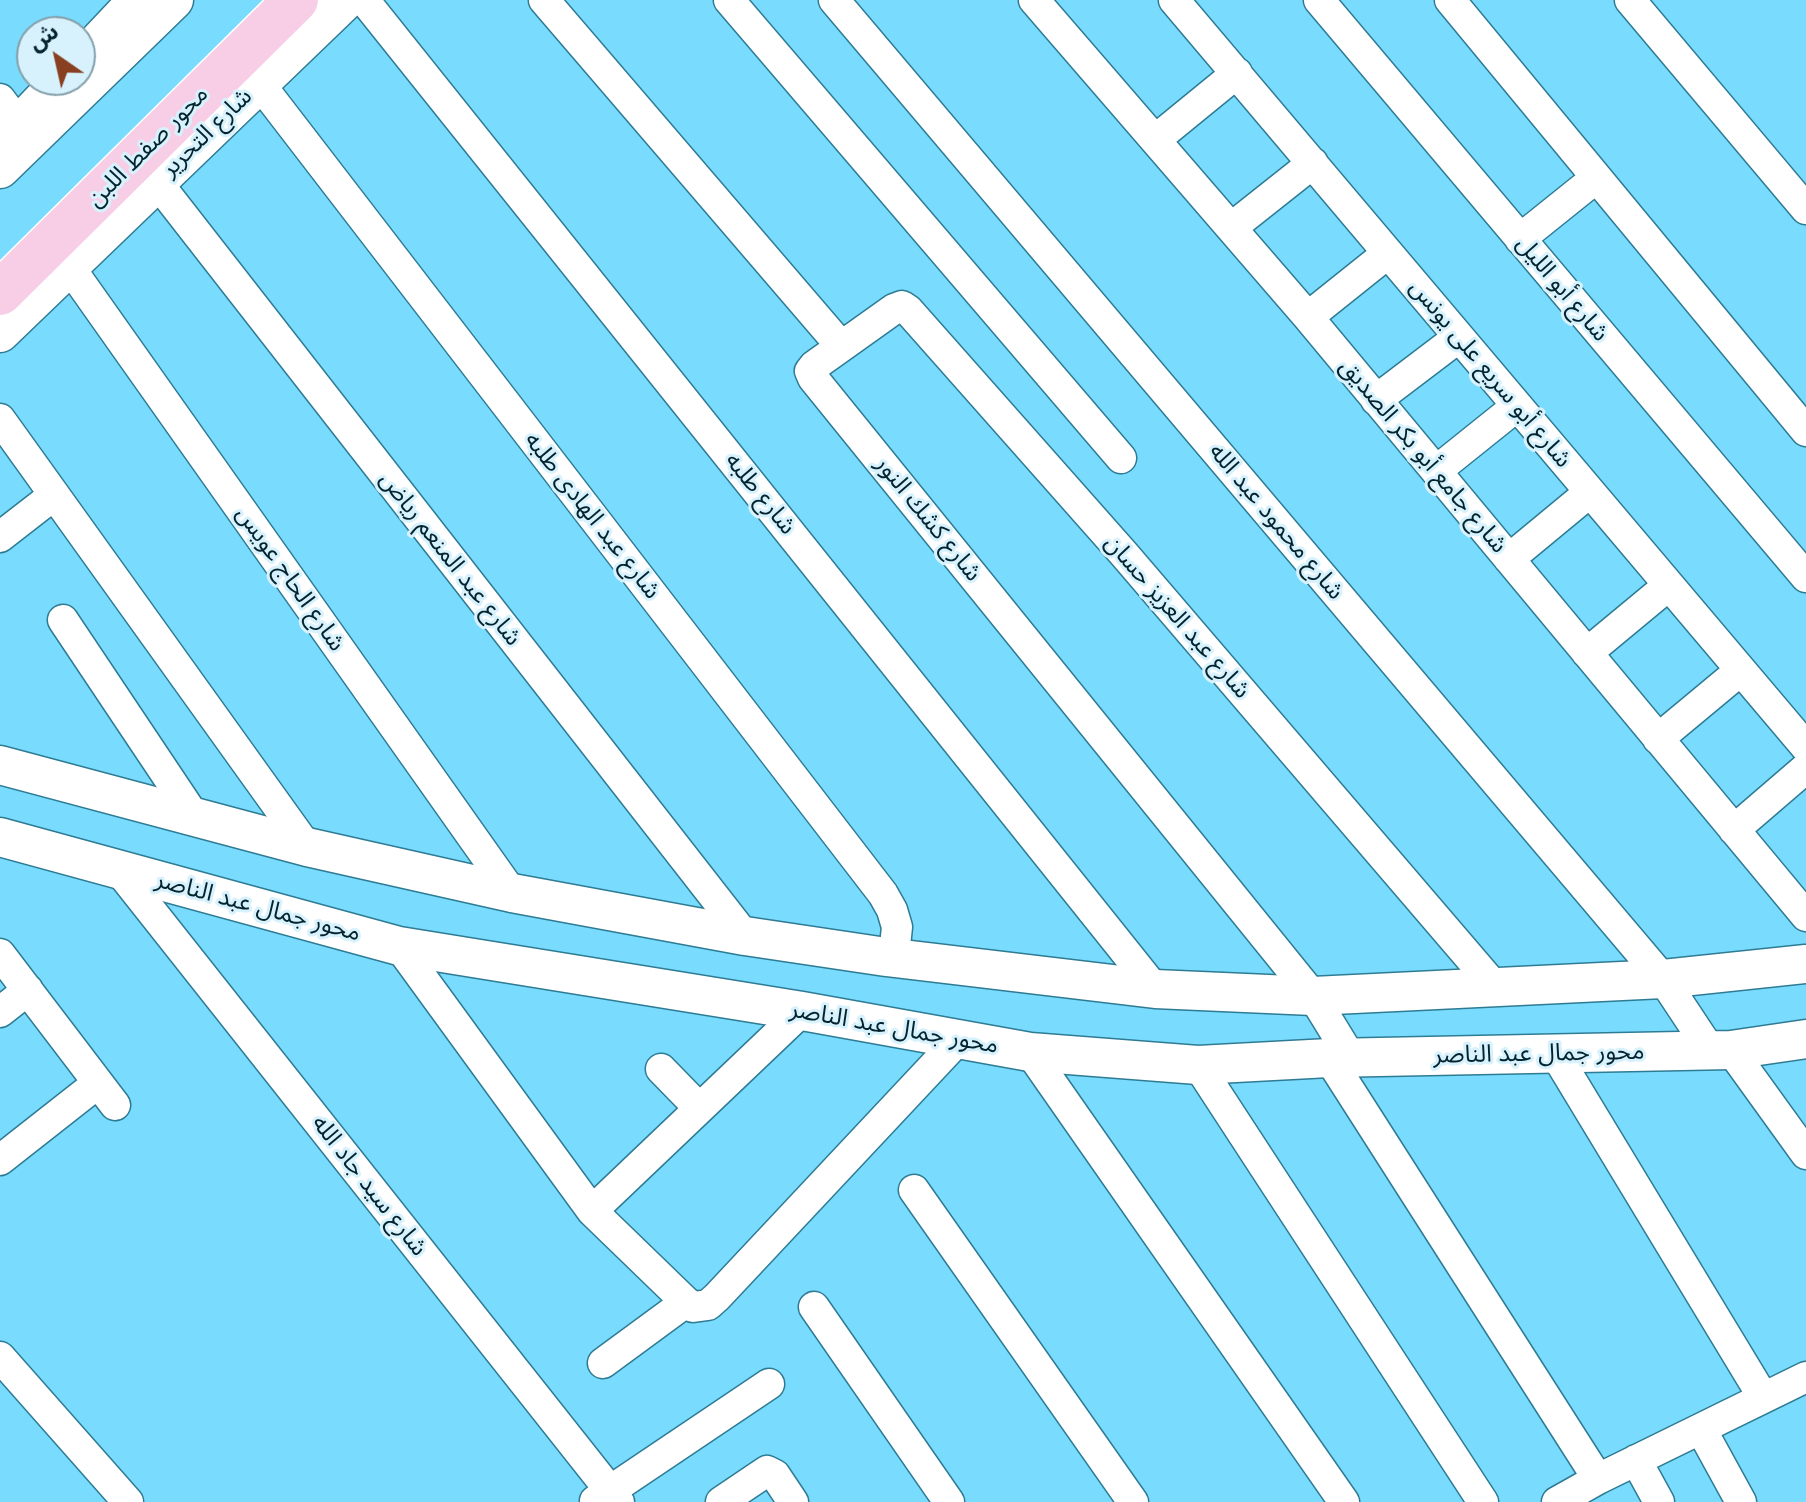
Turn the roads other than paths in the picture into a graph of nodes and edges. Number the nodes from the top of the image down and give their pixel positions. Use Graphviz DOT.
graph roads {
  1 [pos="132,0"];
  2 [pos="174,0"];
  3 [pos="260,0"];
  4 [pos="296,0"];
  5 [pos="346,0"];
  6 [pos="364,0"];
  7 [pos="544,0"];
  8 [pos="729,0"];
  9 [pos="834,0"];
  10 [pos="1034,0"];
  11 [pos="1174,0"];
  12 [pos="1319,0"];
  13 [pos="1450,0"];
  14 [pos="1630,0"];
  15 [pos="96,38"];
  16 [pos="1237,73"];
  17 [pos="259,83"];
  18 [pos="36,96"];
  19 [pos="6,120"];
  20 [pos="1155,140"];
  21 [pos="1313,163"];
  22 [pos="0,169"];
  23 [pos="1596,178"];
  24 [pos="156,181"];
  25 [pos="1806,209"];
  26 [pos="1231,228"];
  27 [pos="1520,239"];
  28 [pos="1388,253"];
  29 [pos="0,261"];
  30 [pos="68,265"];
  31 [pos="0,293"];
  32 [pos="1308,317"];
  33 [pos="0,333"];
  34 [pos="1459,337"];
  35 [pos="841,346"];
  36 [pos="1376,400"];
  37 [pos="1517,406"];
  38 [pos="0,419"];
  39 [pos="1806,431"];
  40 [pos="1121,458"];
  41 [pos="1436,471"];
  42 [pos="1590,492"];
  43 [pos="54,495"];
  44 [pos="0,537"];
  45 [pos="1509,559"];
  46 [pos="1806,577"];
  47 [pos="1669,585"];
  48 [pos="63,620"];
  49 [pos="1587,653"];
  50 [pos="1741,670"];
  51 [pos="1658,739"];
  52 [pos="1806,747"];
  53 [pos="0,765"];
  54 [pos="1806,768"];
  55 [pos="194,816"];
  56 [pos="1734,830"];
  57 [pos="0,837"];
  58 [pos="307,847"];
  59 [pos="118,869"];
  60 [pos="512,893"];
  61 [pos="1804,909"];
  62 [pos="745,936"];
  63 [pos="399,946"];
  64 [pos="0,954"];
  65 [pos="886,957"];
  66 [pos="1806,964"];
  67 [pos="1663,979"];
  68 [pos="1495,987"];
  69 [pos="1155,989"];
  70 [pos="28,990"];
  71 [pos="1313,996"];
  72 [pos="802,1011"];
  73 [pos="0,1012"];
  74 [pos="959,1039"];
  75 [pos="1806,1039"];
  76 [pos="1720,1050"];
  77 [pos="1030,1052"];
  78 [pos="1556,1055"];
  79 [pos="1340,1058"];
  80 [pos="1198,1065"];
  81 [pos="661,1069"];
  82 [pos="699,1108"];
  83 [pos="1806,1154"];
  84 [pos="0,1160"];
  85 [pos="914,1190"];
  86 [pos="592,1211"];
  87 [pos="686,1302"];
  88 [pos="814,1307"];
  89 [pos="0,1357"];
  90 [pos="603,1363"];
  91 [pos="1806,1377"];
  92 [pos="769,1384"];
  93 [pos="1763,1397"];
  94 [pos="1701,1429"];
  95 [pos="1636,1460"];
  96 [pos="1598,1479"];
  97 [pos="608,1498"];
  98 [pos="128,1502"];
  99 [pos="721,1502"];
  100 [pos="793,1502"];
  101 [pos="949,1502"];
  102 [pos="1133,1502"];
  103 [pos="1344,1502"];
  104 [pos="1483,1502"];
  105 [pos="1557,1502"];
  106 [pos="1659,1502"];
  107 [pos="1741,1502"];
  1 -- 15 [label="street"];
  2 -- 22 [label="street"];
  3 -- 29 [label="main road, محور صفط اللبن"];
  4 -- 31 [label="main road, محور صفط اللبن"];
  5 -- 17 [label="street, شارع التحرير"];
  6 -- 69 [label="street, شارع طلبه"];
  7 -- 35 [label="street"];
  8 -- 40 [label="street"];
  9 -- 67 [label="street, شارع محمود عبد الله"];
  10 -- 20 [label="street, شارع جامع أبو بكر الصديق"];
  11 -- 16 [label="street, شارع أبو سريع على يونس"];
  12 -- 27 [label="street, شارع أبو الليل"];
  13 -- 23 [label="street"];
  14 -- 25 [label="street"];
  16 -- 20 [label="street"];
  16 -- 21 [label="street, شارع أبو سريع على يونس"];
  17 -- 24 [label="street, شارع التحرير"];
  17 -- 65 [label="street, شارع عبد الهادى طلبه"];
  18 -- 19 [label="street"];
  20 -- 26 [label="street, شارع جامع أبو بكر الصديق"];
  21 -- 26 [label="street"];
  21 -- 28 [label="street, شارع أبو سريع على يونس"];
  23 -- 27 [label="street"];
  23 -- 39 [label="street"];
  24 -- 30 [label="street, شارع التحرير"];
  24 -- 62 [label="street, شارع عبد المنعم رياض"];
  26 -- 32 [label="street, شارع جامع أبو بكر الصديق"];
  27 -- 46 [label="street, شارع أبو الليل"];
  28 -- 32 [label="street"];
  28 -- 34 [label="street, شارع أبو سريع على يونس"];
  30 -- 33 [label="street, شارع التحرير"];
  30 -- 60 [label="street, شارع الحاج عويس"];
  32 -- 36 [label="street, شارع جامع أبو بكر الصديق"];
  34 -- 36 [label="street"];
  34 -- 37 [label="street, شارع أبو سريع على يونس"];
  35 -- 68 [label="street, شارع عبد العزيز حسان"];
  35 -- 71 [label="street, شارع كشك النور"];
  36 -- 41 [label="street, شارع جامع أبو بكر الصديق"];
  37 -- 41 [label="street"];
  37 -- 42 [label="street, شارع أبو سريع على يونس"];
  38 -- 43 [label="street"];
  41 -- 45 [label="street, شارع جامع أبو بكر الصديق"];
  42 -- 45 [label="street"];
  42 -- 47 [label="street, شارع أبو سريع على يونس"];
  43 -- 44 [label="street"];
  43 -- 58 [label="street"];
  45 -- 49 [label="street, شارع جامع أبو بكر الصديق"];
  47 -- 49 [label="street"];
  47 -- 50 [label="street, شارع أبو سريع على يونس"];
  48 -- 55 [label="street"];
  49 -- 51 [label="street, شارع جامع أبو بكر الصديق"];
  50 -- 51 [label="street"];
  50 -- 52 [label="street, شارع أبو سريع على يونس"];
  51 -- 56 [label="street, شارع جامع أبو بكر الصديق"];
  53 -- 55 [label="street"];
  54 -- 56 [label="street"];
  55 -- 58 [label="street"];
  56 -- 61 [label="street, شارع جامع أبو بكر الصديق"];
  57 -- 59 [label="street, محور جمال عبد الناصر"];
  58 -- 60 [label="street"];
  59 -- 63 [label="street, محور جمال عبد الناصر"];
  59 -- 97 [label="street, شارع سيد جاد الله"];
  60 -- 62 [label="street"];
  62 -- 65 [label="street"];
  63 -- 72 [label="street, محور جمال عبد الناصر"];
  63 -- 86 [label="street"];
  64 -- 70 [label="street"];
  65 -- 69 [label="street"];
  66 -- 67 [label="street"];
  67 -- 68 [label="street"];
  67 -- 76 [label="street, شارع محمود عبد الله"];
  68 -- 71 [label="street"];
  69 -- 71 [label="street"];
  70 -- 73 [label="street"];
  70 -- 84 [label="street"];
  71 -- 79 [label="street, شارع كشك النور"];
  72 -- 74 [label="street, محور جمال عبد الناصر"];
  72 -- 82 [label="street"];
  74 -- 77 [label="street, محور جمال عبد الناصر"];
  74 -- 87 [label="street"];
  75 -- 76 [label="street, محور جمال عبد الناصر"];
  76 -- 78 [label="street, محور جمال عبد الناصر"];
  76 -- 83 [label="street, شارع محمود عبد الله"];
  77 -- 80 [label="street, محور جمال عبد الناصر"];
  77 -- 103 [label="street"];
  78 -- 79 [label="street, محور جمال عبد الناصر"];
  78 -- 93 [label="street"];
  79 -- 80 [label="street, محور جمال عبد الناصر"];
  79 -- 96 [label="street, شارع كشك النور"];
  80 -- 104 [label="street"];
  81 -- 82 [label="street"];
  82 -- 86 [label="street"];
  85 -- 102 [label="street"];
  86 -- 87 [label="street"];
  87 -- 90 [label="street"];
  88 -- 101 [label="street"];
  89 -- 98 [label="street"];
  91 -- 93 [label="street"];
  92 -- 97 [label="street"];
  93 -- 94 [label="street"];
  94 -- 95 [label="street"];
  94 -- 107 [label="street"];
  95 -- 96 [label="street"];
  95 -- 106 [label="street"];
  96 -- 105 [label="street"];
  99 -- 100 [label="street"];
}
